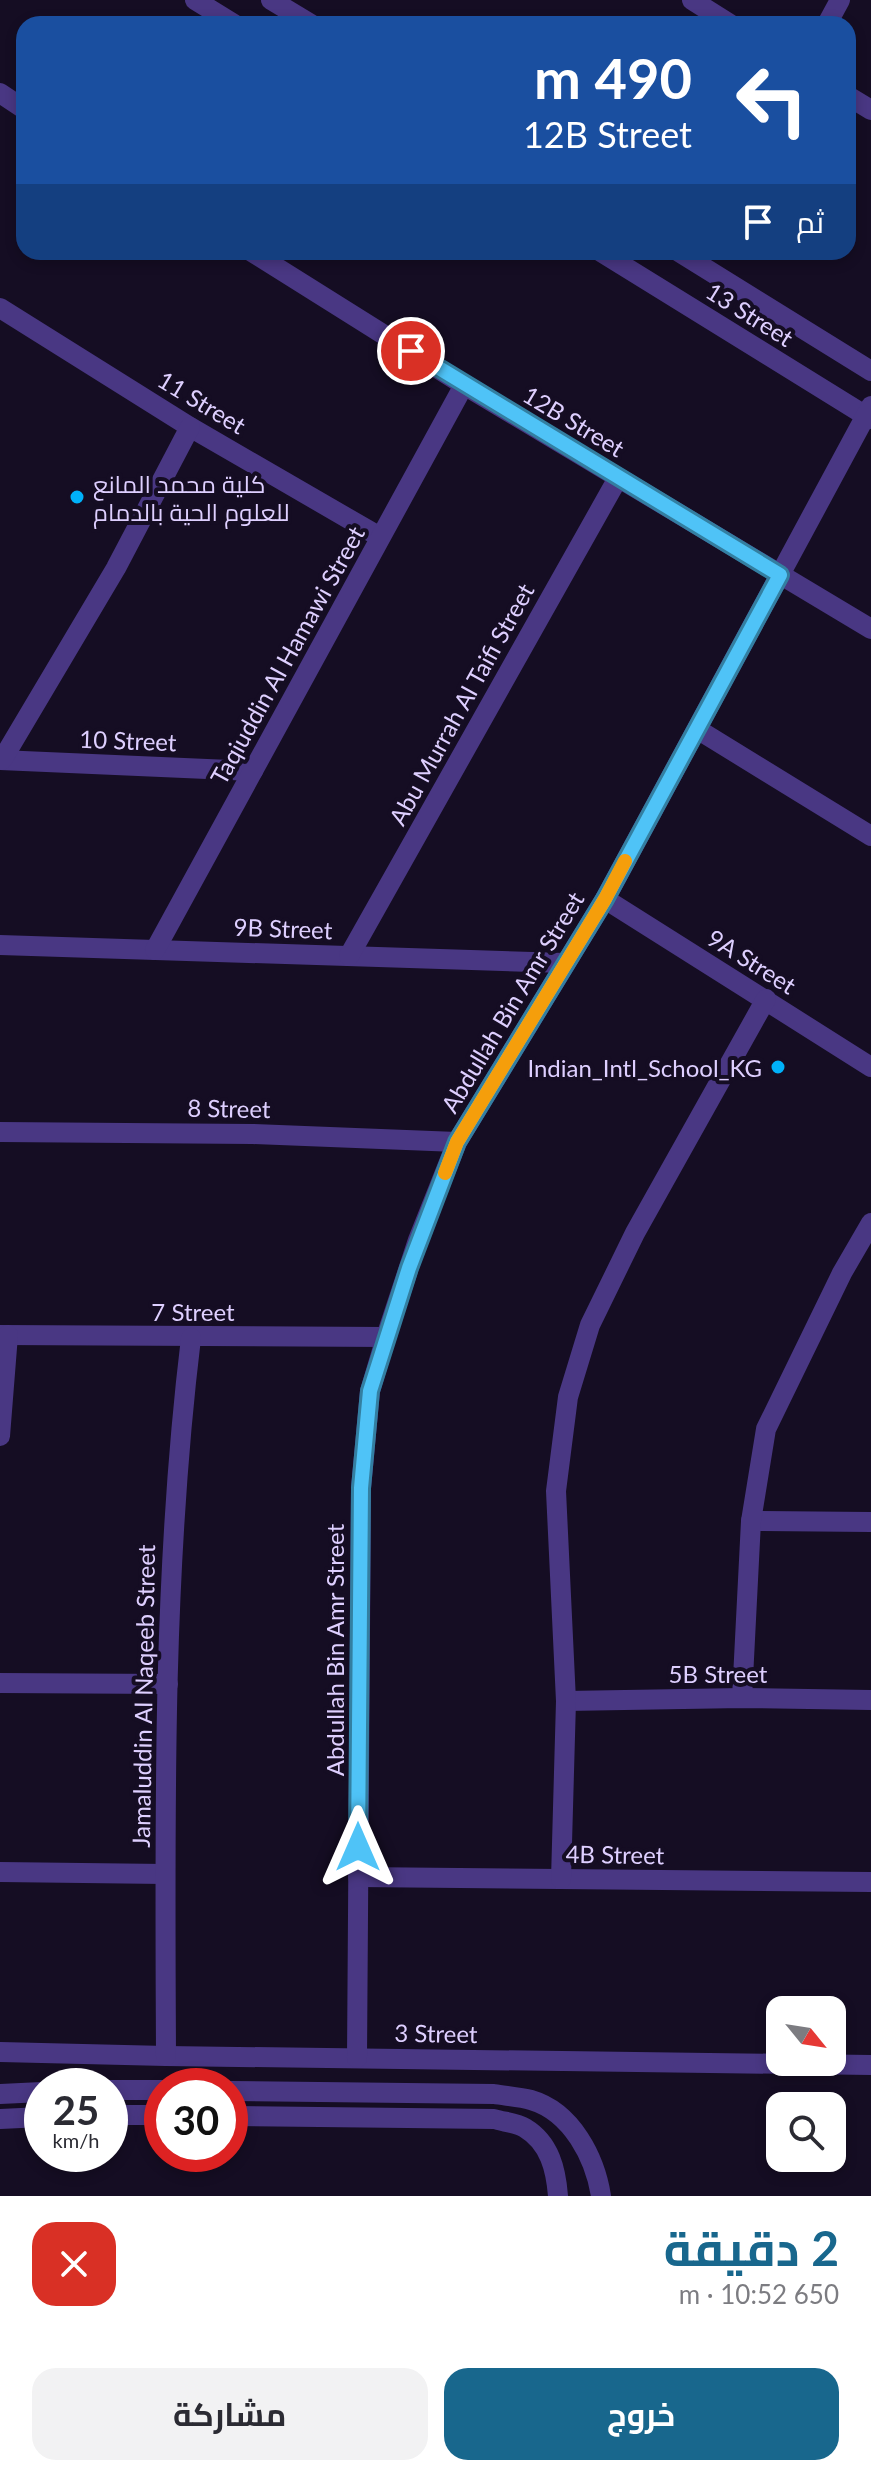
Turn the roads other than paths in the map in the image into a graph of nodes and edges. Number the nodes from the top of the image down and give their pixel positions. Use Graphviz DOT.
graph roads {
  1 [pos="195,0"];
  2 [pos="271,0"];
  3 [pos="692,0"];
  4 [pos="221,16"];
  5 [pos="298,16"];
  6 [pos="717,16"];
  7 [pos="265,260"];
  8 [pos="614,260"];
  9 [pos="692,260"];
  10 [pos="0,308"];
  11 [pos="871,371"];
  12 [pos="464,385"];
  13 [pos="869,414"];
  14 [pos="190,427"];
  15 [pos="618,478"];
  16 [pos="380,537"];
  17 [pos="780,575"];
  18 [pos="871,629"];
  19 [pos="697,729"];
  20 [pos="1,760"];
  21 [pos="253,771"];
  22 [pos="871,836"];
  23 [pos="605,899"];
  24 [pos="0,945"];
  25 [pos="155,950"];
  26 [pos="349,956"];
  27 [pos="565,963"];
  28 [pos="766,999"];
  29 [pos="871,1067"];
  30 [pos="0,1132"];
  31 [pos="457,1142"];
  32 [pos="871,1223"];
  33 [pos="4,1335"];
  34 [pos="386,1337"];
  35 [pos="191,1338"];
  36 [pos="0,1436"];
  37 [pos="751,1521"];
  38 [pos="871,1522"];
  39 [pos="0,1683"];
  40 [pos="168,1684"];
  41 [pos="742,1698"];
  42 [pos="871,1700"];
  43 [pos="566,1701"];
  44 [pos="0,1872"];
  45 [pos="165,1874"];
  46 [pos="358,1877"];
  47 [pos="561,1879"];
  48 [pos="871,1882"];
  49 [pos="0,2052"];
  50 [pos="166,2056"];
  51 [pos="357,2058"];
  52 [pos="871,2065"];
  53 [pos="248,2091"];
  54 [pos="24,2093"];
  55 [pos="0,2094"];
  56 [pos="560,2115"];
  57 [pos="248,2116"];
  58 [pos="24,2118"];
  59 [pos="0,2119"];
  60 [pos="551,2157"];
  61 [pos="558,2196"];
  62 [pos="601,2196"];
  1 -- 4 [label="street"];
  2 -- 5 [label="street"];
  3 -- 6 [label="street"];
  7 -- 12 [label="street, 12B Street"];
  8 -- 13 [label="street, 13 Street"];
  9 -- 11 [label="street, 13 Street"];
  10 -- 14 [label="street, 11 Street"];
  12 -- 15 [label="street, 12B Street"];
  12 -- 16 [label="street, Taqiuddin Al Hamawi Street"];
  13 -- 17 [label="street, Abdullah Bin Amr Street"];
  14 -- 16 [label="street, 11 Street"];
  14 -- 20 [label="street"];
  15 -- 17 [label="street, 12B Street"];
  15 -- 26 [label="street, Abu Murrah Al Taifi Street"];
  16 -- 21 [label="street, Taqiuddin Al Hamawi Street"];
  17 -- 18 [label="street, 12B Street"];
  17 -- 19 [label="street, Abdullah Bin Amr Street"];
  19 -- 22 [label="street"];
  19 -- 23 [label="street, Abdullah Bin Amr Street"];
  20 -- 21 [label="street, 10 Street"];
  21 -- 25 [label="street, Taqiuddin Al Hamawi Street"];
  23 -- 27 [label="street, Abdullah Bin Amr Street"];
  23 -- 28 [label="street, 9A Street"];
  24 -- 25 [label="street, 9B Street"];
  25 -- 26 [label="street, 9B Street"];
  26 -- 27 [label="street, 9B Street"];
  27 -- 31 [label="street, Abdullah Bin Amr Street"];
  28 -- 29 [label="street, 9A Street"];
  28 -- 43 [label="street"];
  30 -- 31 [label="street, 8 Street"];
  31 -- 34 [label="street, Abdullah Bin Amr Street"];
  32 -- 37 [label="street"];
  33 -- 35 [label="street, 7 Street"];
  33 -- 36 [label="street"];
  34 -- 35 [label="street, 7 Street"];
  34 -- 46 [label="street, Abdullah Bin Amr Street"];
  35 -- 40 [label="street, Jamaluddin Al Naqeeb Street"];
  37 -- 38 [label="street"];
  37 -- 41 [label="street"];
  39 -- 40 [label="street"];
  40 -- 45 [label="street, Jamaluddin Al Naqeeb Street"];
  41 -- 42 [label="street, 5B Street"];
  41 -- 43 [label="street, 5B Street"];
  43 -- 47 [label="street"];
  44 -- 45 [label="street"];
  45 -- 50 [label="street, Jamaluddin Al Naqeeb Street"];
  46 -- 47 [label="street, 4B Street"];
  46 -- 51 [label="street, Abdullah Bin Amr Street"];
  47 -- 48 [label="street, 4B Street"];
  49 -- 50 [label="street, 3 Street"];
  50 -- 51 [label="street, 3 Street"];
  51 -- 52 [label="street, 3 Street"];
  53 -- 56 [label="street"];
  54 -- 55 [label="street"];
  56 -- 60 [label="street"];
  56 -- 62 [label="street"];
  57 -- 60 [label="street"];
  58 -- 59 [label="street"];
  60 -- 61 [label="street"];
}
